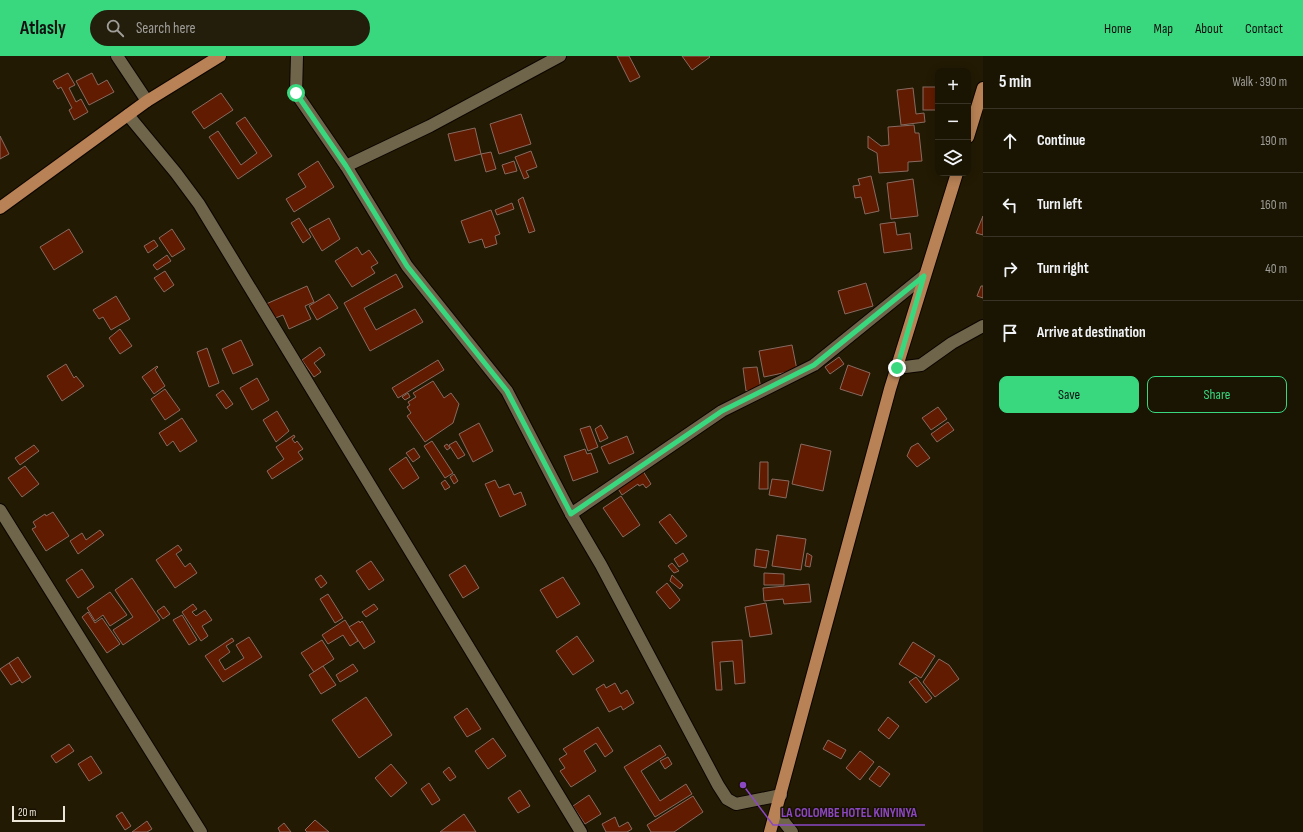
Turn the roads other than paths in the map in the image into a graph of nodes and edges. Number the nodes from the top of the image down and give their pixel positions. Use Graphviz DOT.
graph roads {
  1 [pos="117,56"];
  2 [pos="220,56"];
  3 [pos="297,56"];
  4 [pos="560,56"];
  5 [pos="983,88"];
  6 [pos="147,101"];
  7 [pos="128,115"];
  8 [pos="971,126"];
  9 [pos="346,166"];
  10 [pos="956,176"];
  11 [pos="0,208"];
  12 [pos="924,276"];
  13 [pos="983,326"];
  14 [pos="897,368"];
  15 [pos="0,510"];
  16 [pos="571,514"];
  17 [pos="781,795"];
  18 [pos="776,812"];
  19 [pos="201,832"];
  20 [pos="581,832"];
  21 [pos="770,832"];
  22 [pos="792,832"];
  1 -- 6 [label="street"];
  2 -- 6 [label="main road"];
  3 -- 9 [label="street"];
  4 -- 9 [label="street"];
  5 -- 8 [label="main road"];
  6 -- 7 [label="main road"];
  7 -- 11 [label="main road"];
  7 -- 20 [label="street"];
  9 -- 16 [label="street"];
  10 -- 12 [label="main road"];
  12 -- 14 [label="main road"];
  12 -- 16 [label="street"];
  13 -- 14 [label="street"];
  14 -- 17 [label="main road"];
  15 -- 19 [label="street"];
  16 -- 17 [label="street"];
  17 -- 18 [label="main road"];
  18 -- 21 [label="main road"];
  18 -- 22 [label="street"];
}
